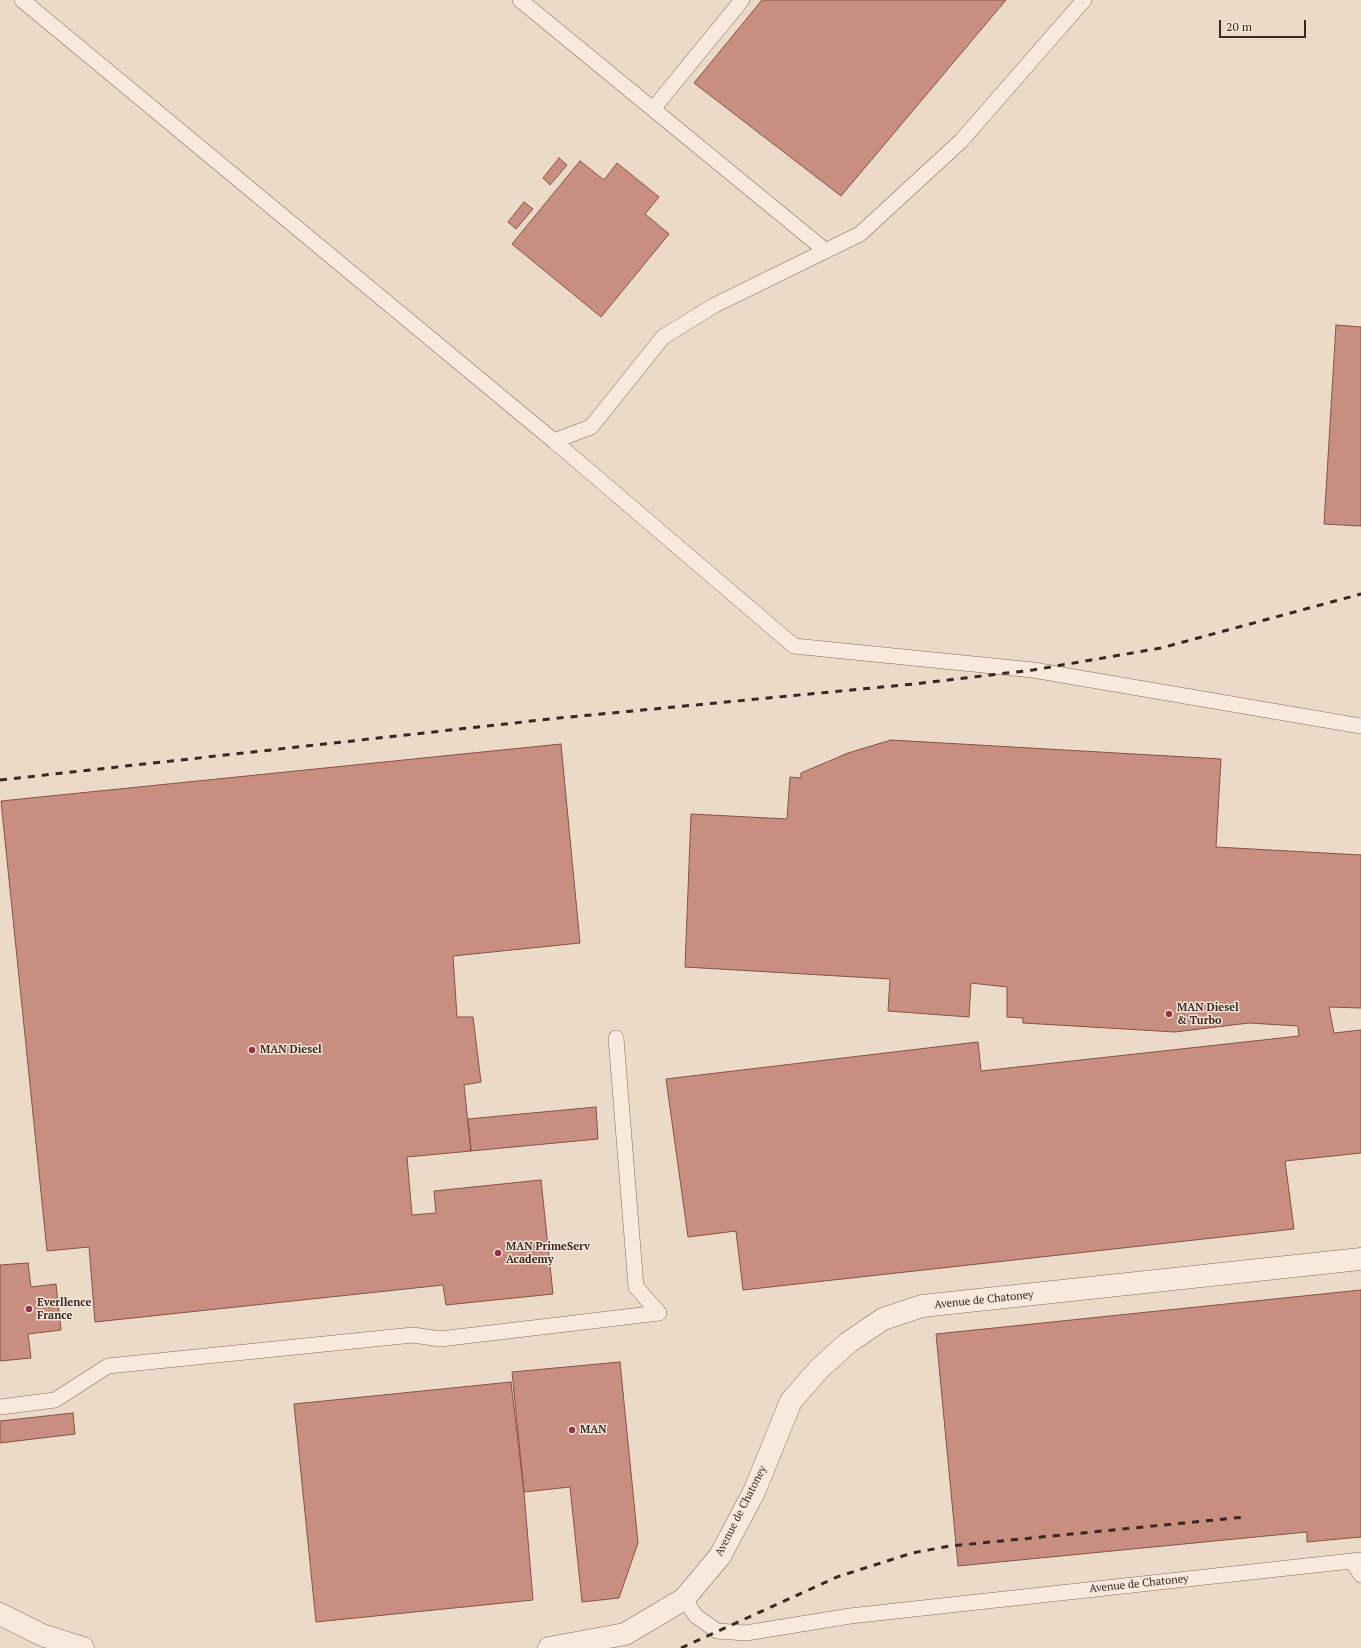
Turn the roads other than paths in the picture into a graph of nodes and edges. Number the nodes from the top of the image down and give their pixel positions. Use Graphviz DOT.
graph roads {
  1 [pos="22,0"];
  2 [pos="520,0"];
  3 [pos="742,0"];
  4 [pos="1084,0"];
  5 [pos="653,109"];
  6 [pos="826,251"];
  7 [pos="554,441"];
  8 [pos="1361,726"];
  9 [pos="616,1038"];
  10 [pos="1361,1259"];
  11 [pos="0,1407"];
  12 [pos="1356,1560"];
  13 [pos="1361,1575"];
  14 [pos="684,1599"];
  15 [pos="0,1614"];
  16 [pos="83,1648"];
  17 [pos="549,1648"];
  1 -- 7 [label="lane"];
  2 -- 5 [label="lane"];
  3 -- 5 [label="lane"];
  4 -- 6 [label="lane"];
  5 -- 6 [label="lane"];
  6 -- 7 [label="lane"];
  7 -- 8 [label="lane"];
  9 -- 11 [label="lane"];
  10 -- 14 [label="street, Avenue de Chatoney"];
  12 -- 13 [label="lane"];
  12 -- 14 [label="lane, Avenue de Chatoney"];
  14 -- 17 [label="street"];
  15 -- 16 [label="street"];
}
